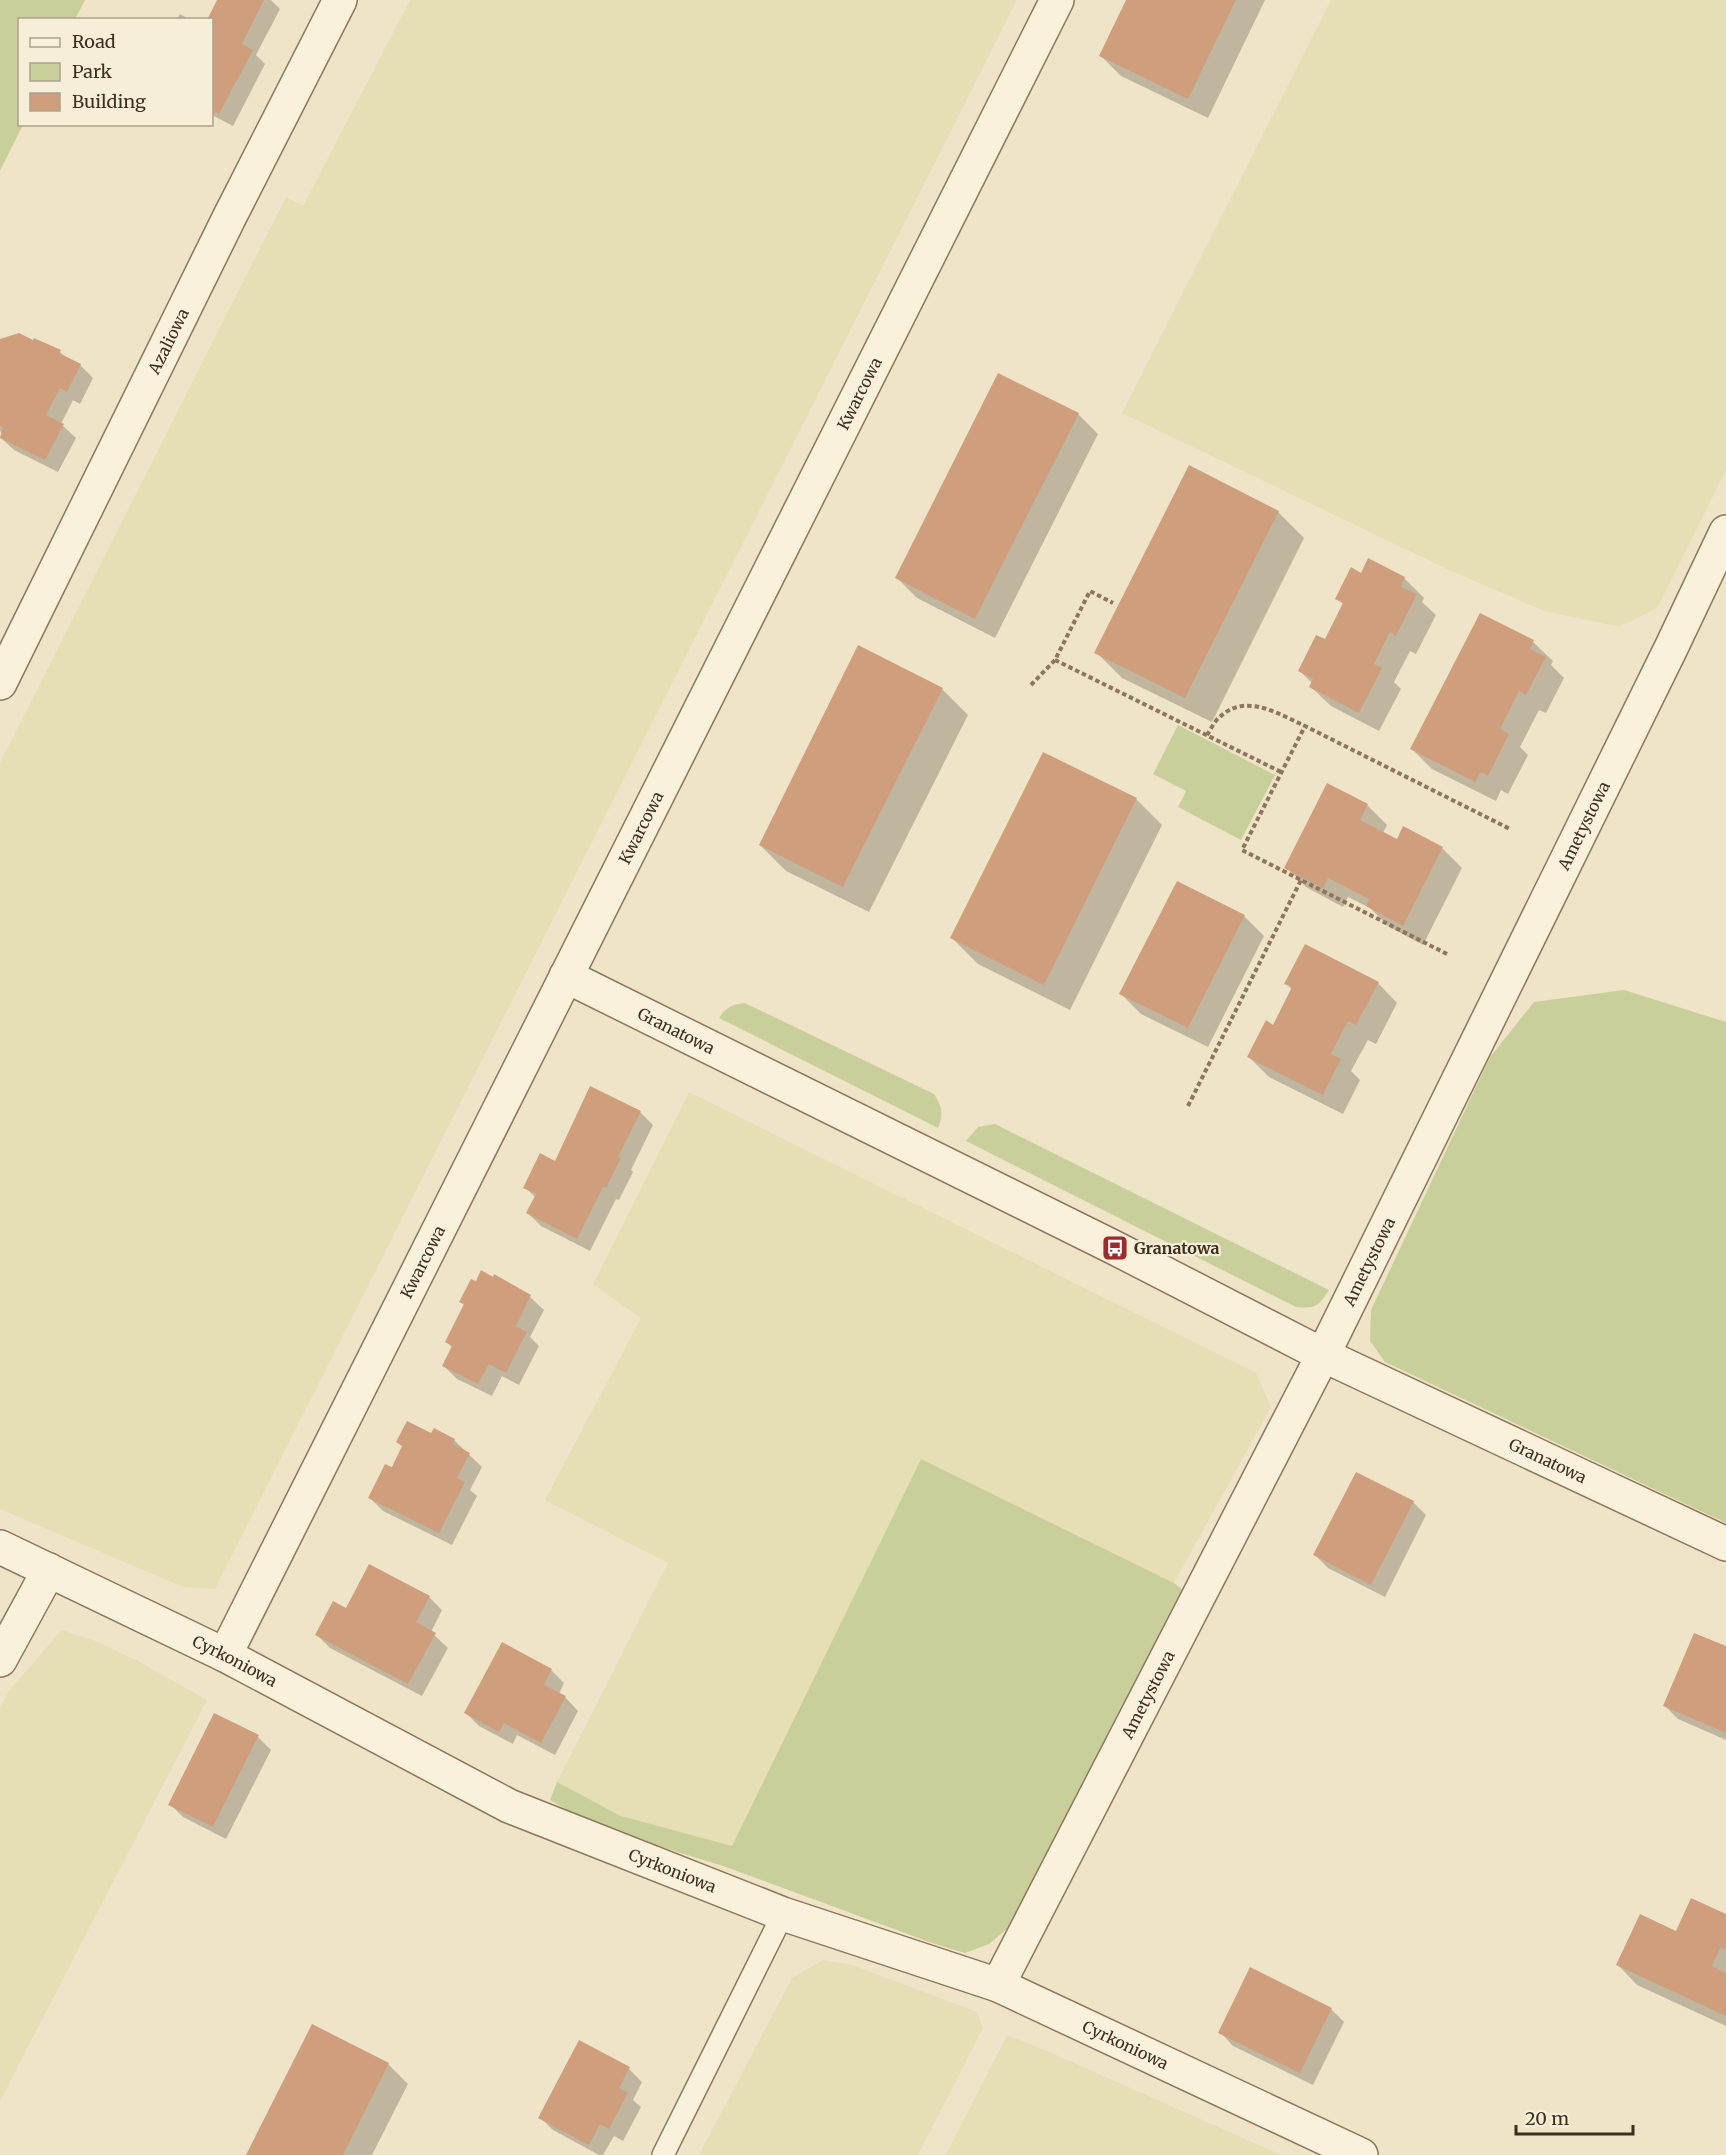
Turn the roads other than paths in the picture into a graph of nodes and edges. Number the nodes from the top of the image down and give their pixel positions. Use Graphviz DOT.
graph roads {
  1 [pos="340,0"];
  2 [pos="1057,0"];
  3 [pos="1726,532"];
  4 [pos="0,683"];
  5 [pos="566,976"];
  6 [pos="1323,1354"];
  7 [pos="1726,1544"];
  8 [pos="0,1547"];
  9 [pos="48,1570"];
  10 [pos="225,1655"];
  11 [pos="0,1659"];
  12 [pos="783,1914"];
  13 [pos="998,1985"];
  14 [pos="663,2155"];
  15 [pos="1361,2155"];
  1 -- 4 [label="street, Azaliowa"];
  2 -- 5 [label="street, Kwarcowa"];
  3 -- 6 [label="street, Ametystowa"];
  5 -- 6 [label="street, Granatowa"];
  5 -- 10 [label="street, Kwarcowa"];
  6 -- 7 [label="street, Granatowa"];
  6 -- 13 [label="street, Ametystowa"];
  8 -- 9 [label="street, Cyrkoniowa"];
  9 -- 10 [label="street, Cyrkoniowa"];
  9 -- 11 [label="street"];
  10 -- 12 [label="street, Cyrkoniowa"];
  12 -- 13 [label="street, Cyrkoniowa"];
  12 -- 14 [label="lane"];
  13 -- 15 [label="street, Cyrkoniowa"];
}
